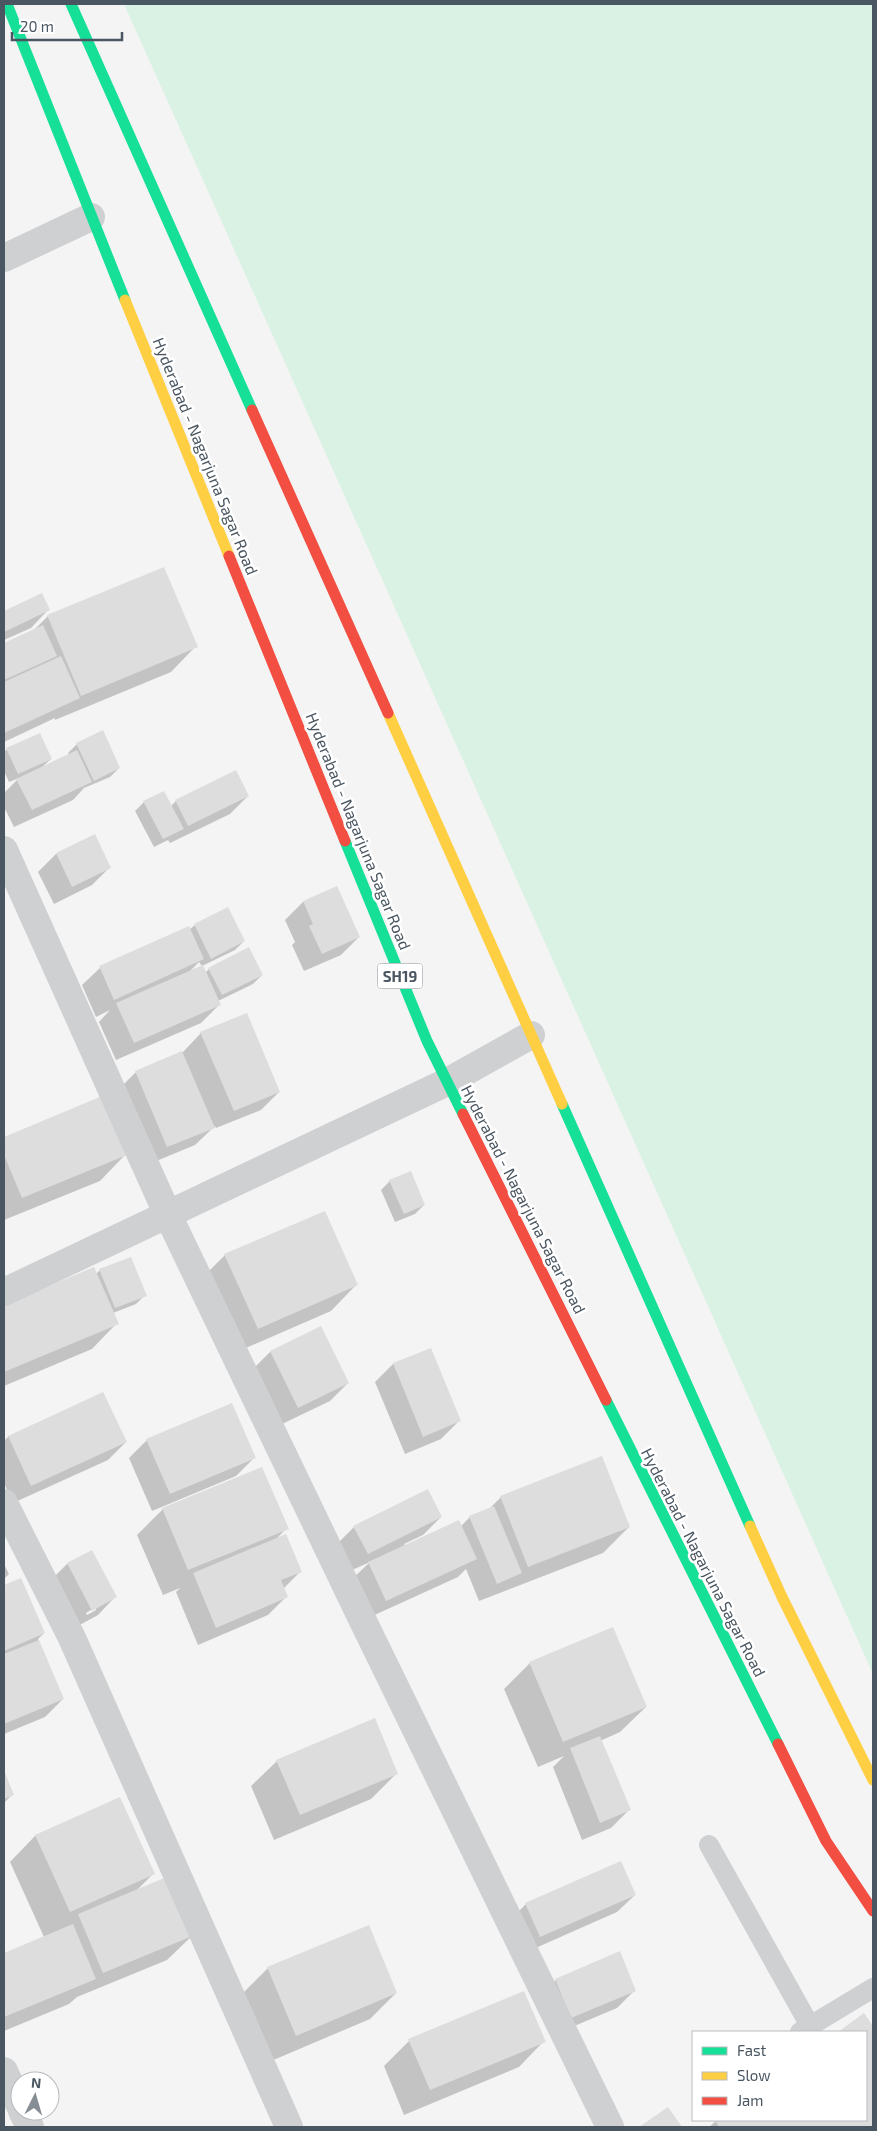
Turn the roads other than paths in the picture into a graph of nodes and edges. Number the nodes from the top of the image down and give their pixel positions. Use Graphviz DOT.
graph roads {
  1 [pos="7,4"];
  2 [pos="71,4"];
  3 [pos="91,217"];
  4 [pos="4,258"];
  5 [pos="4,850"];
  6 [pos="531,1035"];
  7 [pos="447,1082"];
  8 [pos="167,1213"];
  9 [pos="4,1292"];
  10 [pos="4,1503"];
  11 [pos="873,1780"];
  12 [pos="710,1845"];
  13 [pos="873,1911"];
  14 [pos="873,1988"];
  15 [pos="804,2029"];
  16 [pos="4,2071"];
  17 [pos="10,2084"];
  18 [pos="289,2127"];
  19 [pos="610,2127"];
  1 -- 3 [label="main road, Hyderabad - Nagarjuna Sagar Road / SH19"];
  2 -- 6 [label="main road"];
  3 -- 4 [label="street"];
  3 -- 7 [label="main road, Hyderabad - Nagarjuna Sagar Road / SH19"];
  5 -- 8 [label="street"];
  6 -- 7 [label="street"];
  6 -- 11 [label="main road"];
  7 -- 8 [label="street"];
  7 -- 13 [label="main road, Hyderabad - Nagarjuna Sagar Road / SH19"];
  8 -- 9 [label="street"];
  8 -- 19 [label="street"];
  10 -- 18 [label="street"];
  12 -- 15 [label="lane"];
  14 -- 15 [label="lane"];
  16 -- 17 [label="street"];
}
